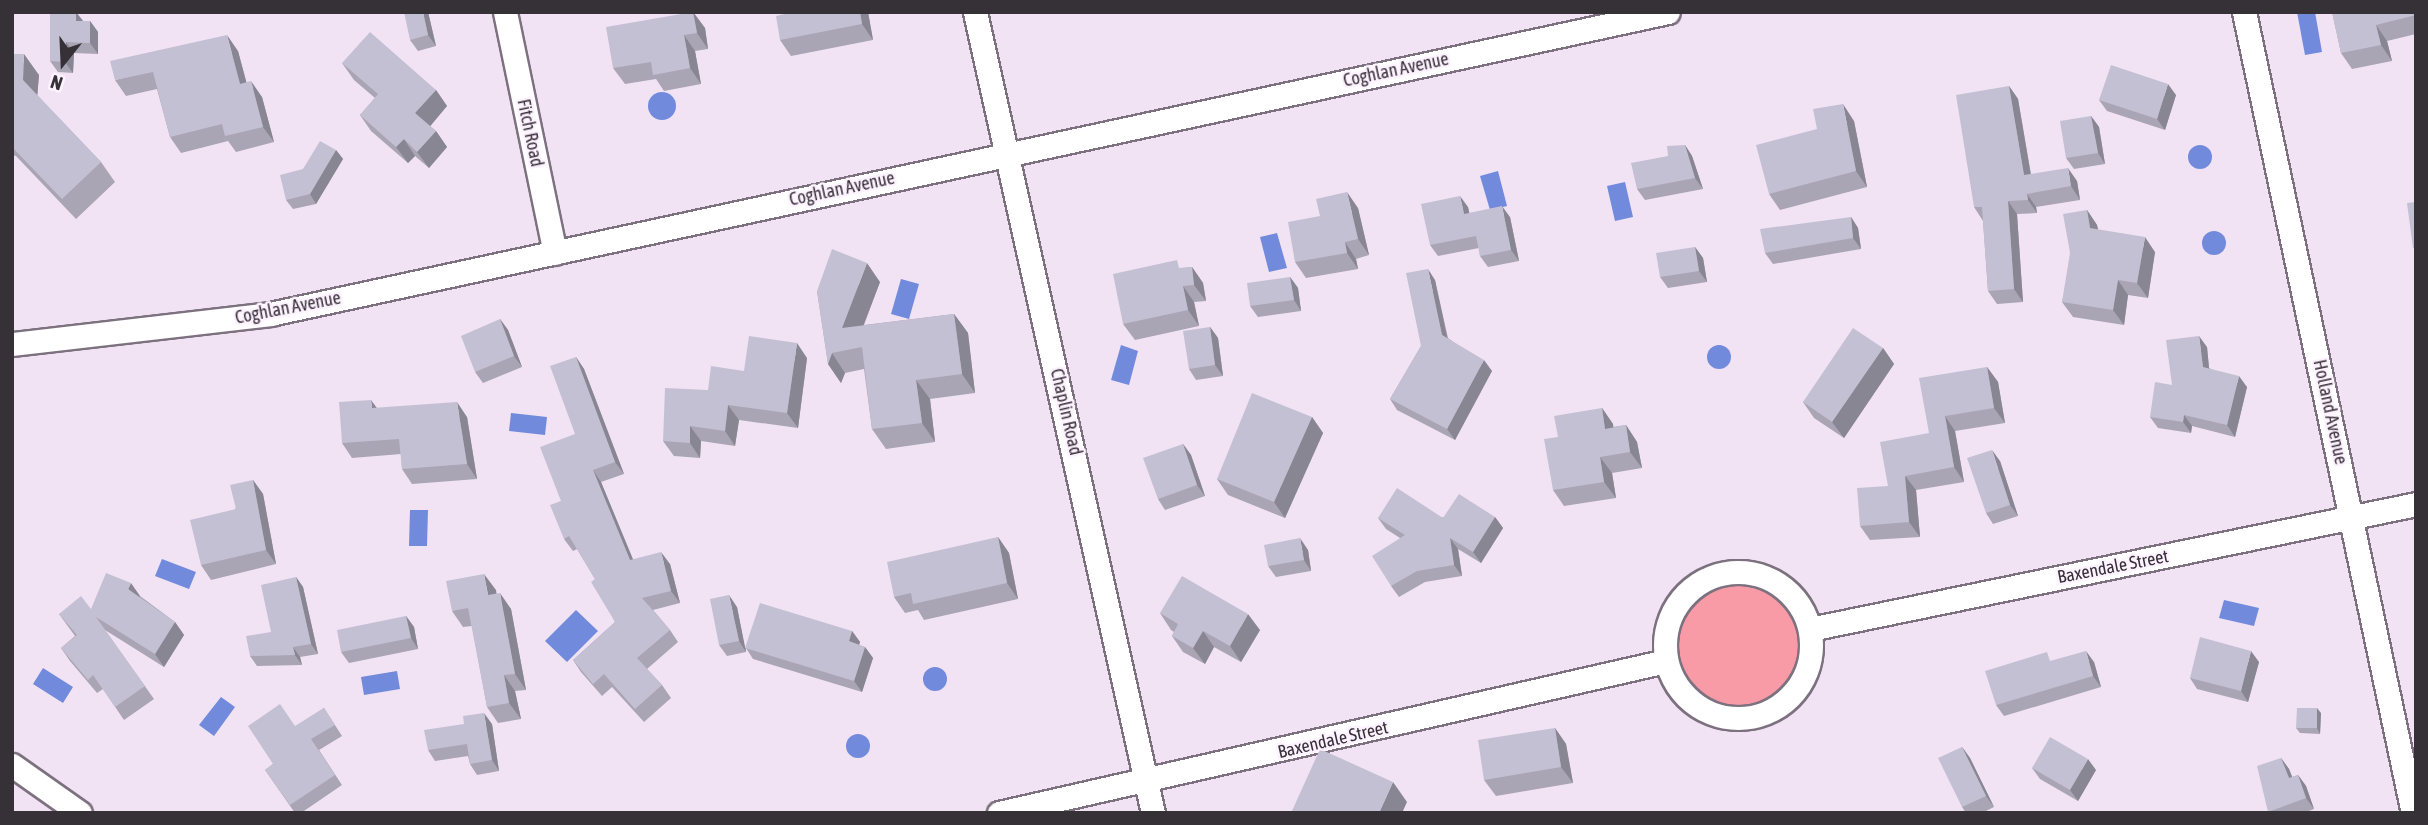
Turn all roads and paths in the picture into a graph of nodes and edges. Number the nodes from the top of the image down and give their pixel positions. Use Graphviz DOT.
graph roads {
  1 [pos="505,12"];
  2 [pos="975,12"];
  3 [pos="1668,12"];
  4 [pos="2244,12"];
  5 [pos="1006,152"];
  6 [pos="555,253"];
  7 [pos="12,344"];
  8 [pos="2416,504"];
  9 [pos="2353,519"];
  10 [pos="1810,629"];
  11 [pos="1666,661"];
  12 [pos="12,765"];
  13 [pos="1148,783"];
  14 [pos="80,813"];
  15 [pos="999,813"];
  16 [pos="1153,813"];
  17 [pos="2413,813"];
  1 -- 6 [label="street, Fitch Road"];
  2 -- 5 [label="street, Chaplin Road"];
  3 -- 5 [label="street, Coghlan Avenue"];
  4 -- 9 [label="street, Holland Avenue"];
  5 -- 6 [label="street, Coghlan Avenue"];
  5 -- 13 [label="street, Chaplin Road"];
  6 -- 7 [label="street, Coghlan Avenue"];
  8 -- 9 [label="street, Baxendale Street"];
  9 -- 10 [label="street, Baxendale Street"];
  9 -- 17 [label="street, Holland Avenue"];
  10 -- 11 [label="street"];
  10 -- 11 [label="street"];
  11 -- 13 [label="street, Baxendale Street"];
  12 -- 14 [label="street"];
  13 -- 15 [label="street, Baxendale Street"];
  13 -- 16 [label="street, Chaplin Road"];
}
